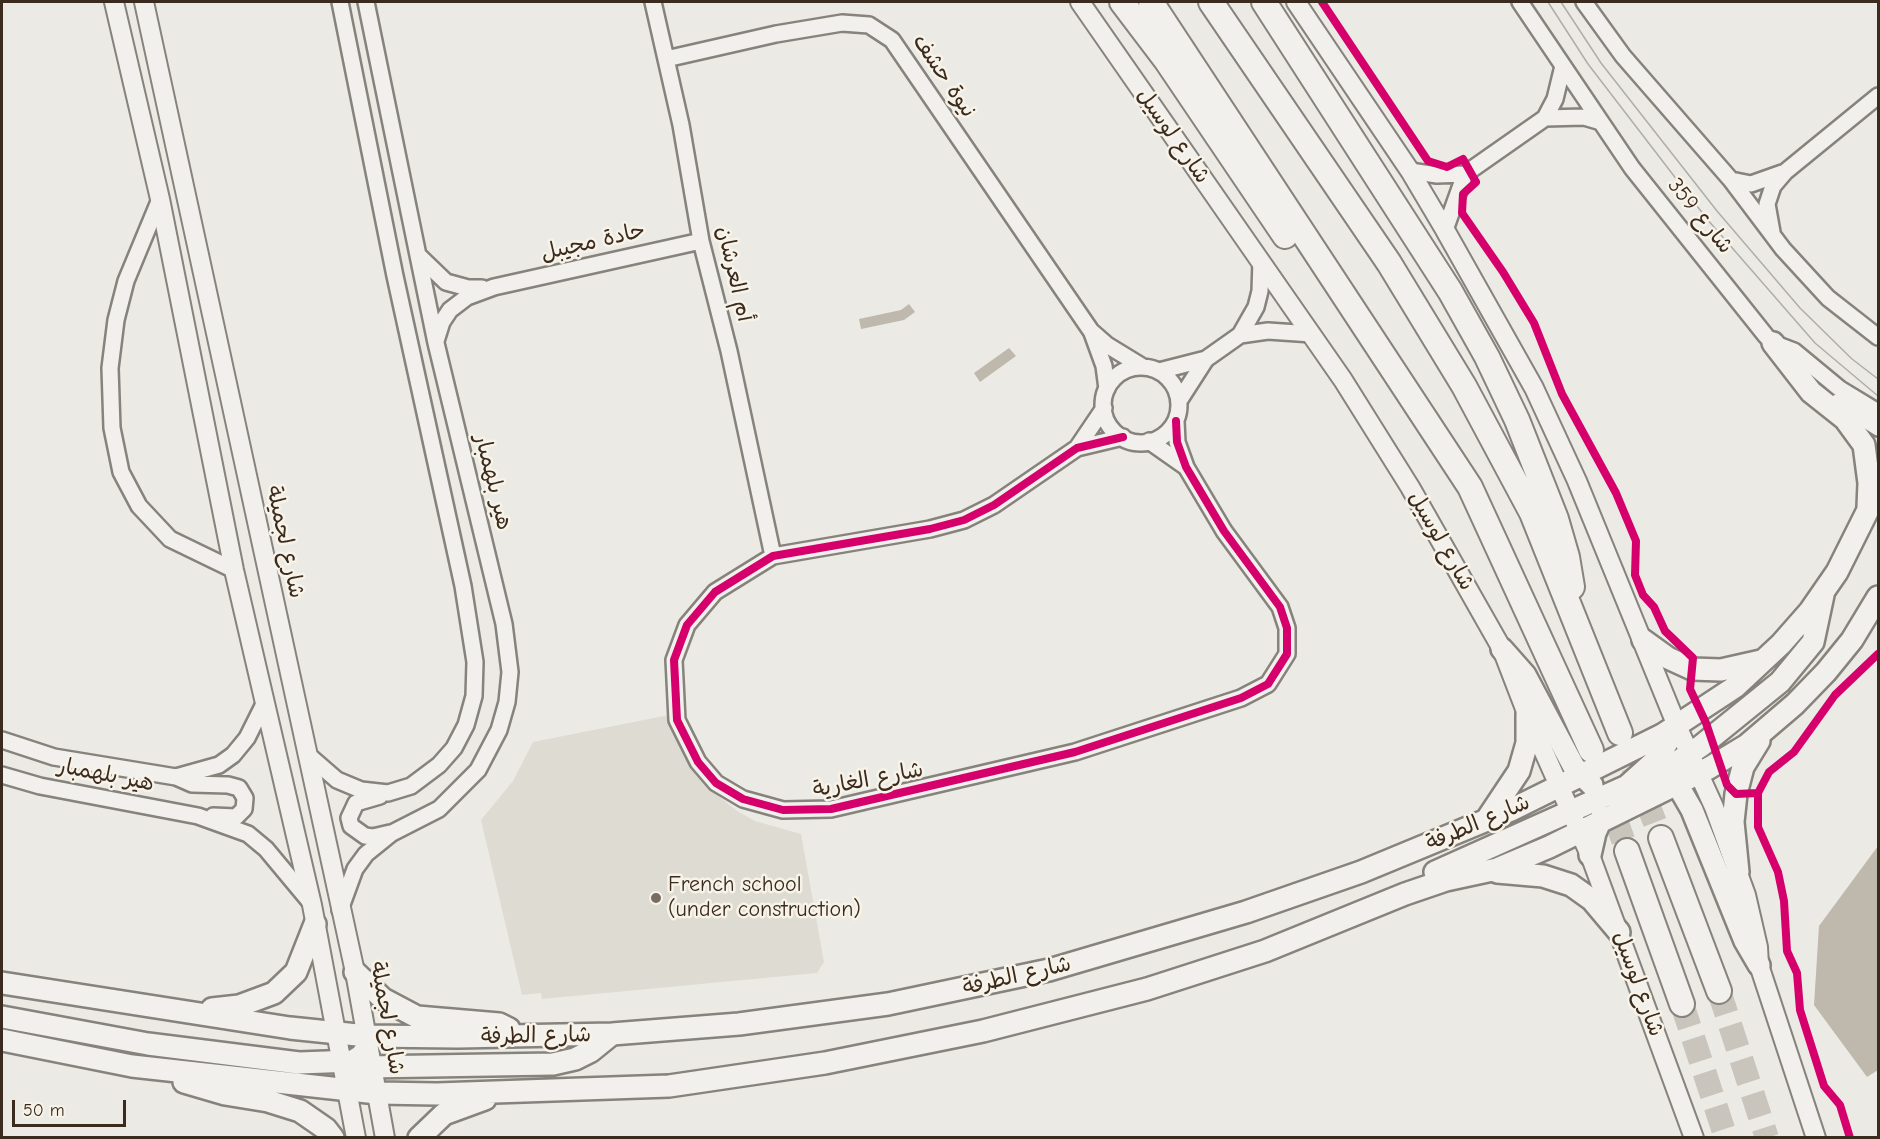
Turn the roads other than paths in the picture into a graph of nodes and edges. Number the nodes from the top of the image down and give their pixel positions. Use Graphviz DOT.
graph roads {
  1 [pos="114,2"];
  2 [pos="144,2"];
  3 [pos="340,2"];
  4 [pos="366,2"];
  5 [pos="653,2"];
  6 [pos="1080,2"];
  7 [pos="1122,2"];
  8 [pos="1151,2"];
  9 [pos="1211,2"];
  10 [pos="1264,2"];
  11 [pos="1296,2"];
  12 [pos="1520,2"];
  13 [pos="1584,2"];
  14 [pos="666,59"];
  15 [pos="1563,66"];
  16 [pos="1878,90"];
  17 [pos="1874,99"];
  18 [pos="1545,118"];
  19 [pos="1601,122"];
  20 [pos="1410,171"];
  21 [pos="1785,171"];
  22 [pos="1465,174"];
  23 [pos="1731,180"];
  24 [pos="160,198"];
  25 [pos="1445,230"];
  26 [pos="1774,238"];
  27 [pos="701,241"];
  28 [pos="417,254"];
  29 [pos="1261,261"];
  30 [pos="494,287"];
  31 [pos="1091,331"];
  32 [pos="1312,334"];
  33 [pos="1240,335"];
  34 [pos="1878,337"];
  35 [pos="435,343"];
  36 [pos="1773,343"];
  37 [pos="1206,358"];
  38 [pos="1143,367"];
  39 [pos="1160,371"];
  40 [pos="1107,389"];
  41 [pos="1179,401"];
  42 [pos="1104,408"];
  43 [pos="1878,412"];
  44 [pos="1176,421"];
  45 [pos="1878,428"];
  46 [pos="1123,437"];
  47 [pos="1149,441"];
  48 [pos="1077,448"];
  49 [pos="1186,467"];
  50 [pos="1470,486"];
  51 [pos="1878,490"];
  52 [pos="1868,510"];
  53 [pos="773,556"];
  54 [pos="234,570"];
  55 [pos="1823,591"];
  56 [pos="1878,597"];
  57 [pos="1573,616"];
  58 [pos="1643,640"];
  59 [pos="1502,649"];
  60 [pos="1767,659"];
  61 [pos="265,702"];
  62 [pos="1527,714"];
  63 [pos="1677,726"];
  64 [pos="1766,730"];
  65 [pos="1620,733"];
  66 [pos="2,740"];
  67 [pos="307,754"];
  68 [pos="1690,754"];
  69 [pos="1591,765"];
  70 [pos="1699,773"];
  71 [pos="1664,774"];
  72 [pos="2,775"];
  73 [pos="176,777"];
  74 [pos="1560,787"];
  75 [pos="388,793"];
  76 [pos="1626,797"];
  77 [pos="198,816"];
  78 [pos="1486,821"];
  79 [pos="1576,822"];
  80 [pos="1600,822"];
  81 [pos="392,833"];
  82 [pos="1661,838"];
  83 [pos="1627,850"];
  84 [pos="1590,855"];
  85 [pos="1487,871"];
  86 [pos="1738,872"];
  87 [pos="1372,907"];
  88 [pos="340,910"];
  89 [pos="313,914"];
  90 [pos="1619,932"];
  91 [pos="1759,965"];
  92 [pos="356,972"];
  93 [pos="2,983"];
  94 [pos="1719,991"];
  95 [pos="1682,1005"];
  96 [pos="161,1010"];
  97 [pos="2,1017"];
  98 [pos="338,1033"];
  99 [pos="612,1034"];
  100 [pos="367,1036"];
  101 [pos="523,1036"];
  102 [pos="2,1040"];
  103 [pos="344,1062"];
  104 [pos="132,1066"];
  105 [pos="372,1066"];
  106 [pos="348,1090"];
  107 [pos="377,1093"];
  108 [pos="500,1094"];
  109 [pos="333,1137"];
  110 [pos="356,1137"];
  111 [pos="385,1137"];
  112 [pos="420,1137"];
  113 [pos="1694,1137"];
  114 [pos="1816,1137"];
  1 -- 24 [label="street"];
  2 -- 67 [label="street, شارع لجميلة"];
  3 -- 75 [label="street"];
  4 -- 28 [label="street, هير بلهمبار"];
  5 -- 14 [label="street, أم العرشان"];
  6 -- 29 [label="street, شارع لوسيل"];
  7 -- 50 [label="highway"];
  8 -- 50 [label="highway, شارع لوسيل"];
  9 -- 57 [label="highway"];
  10 -- 57 [label="highway"];
  11 -- 20 [label="street"];
  12 -- 15 [label="street, شارع 359"];
  13 -- 23 [label="street, شارع 359"];
  14 -- 27 [label="street, أم العرشان"];
  14 -- 31 [label="street, نيوة حشف"];
  15 -- 18 [label="street"];
  15 -- 19 [label="street, شارع 359"];
  16 -- 17 [label="street"];
  17 -- 21 [label="street"];
  18 -- 19 [label="street"];
  18 -- 22 [label="street"];
  19 -- 36 [label="street, شارع 359"];
  20 -- 22 [label="street"];
  20 -- 25 [label="street"];
  21 -- 23 [label="street"];
  21 -- 26 [label="street"];
  22 -- 25 [label="street"];
  23 -- 26 [label="street, شارع 359"];
  24 -- 54 [label="street"];
  24 -- 54 [label="street"];
  25 -- 58 [label="street"];
  26 -- 34 [label="street, شارع 359"];
  27 -- 30 [label="street, حادة مجيبل"];
  27 -- 53 [label="street, أم العرشان"];
  28 -- 30 [label="street, حادة مجيبل"];
  28 -- 35 [label="street, هير بلهمبار"];
  29 -- 32 [label="street, شارع لوسيل"];
  29 -- 33 [label="street"];
  30 -- 35 [label="street, حادة مجيبل"];
  31 -- 38 [label="street, نيوة حشف"];
  31 -- 40 [label="street, نيوة حشف"];
  32 -- 33 [label="street"];
  32 -- 59 [label="street, شارع لوسيل"];
  33 -- 37 [label="street"];
  35 -- 81 [label="street, هير بلهمبار"];
  36 -- 43 [label="street"];
  36 -- 45 [label="street, شارع 359"];
  36 -- 52 [label="main road"];
  37 -- 39 [label="street"];
  37 -- 41 [label="street"];
  38 -- 39 [label="street"];
  38 -- 40 [label="street"];
  39 -- 41 [label="street"];
  40 -- 42 [label="street"];
  41 -- 44 [label="street"];
  42 -- 46 [label="street"];
  42 -- 48 [label="street, شارع الغارية"];
  44 -- 47 [label="street"];
  44 -- 49 [label="street, شارع الغارية"];
  46 -- 47 [label="street"];
  46 -- 48 [label="street, شارع الغارية"];
  47 -- 49 [label="street, شارع الغارية"];
  48 -- 53 [label="street, شارع الغارية"];
  49 -- 53 [label="street, شارع الغارية"];
  50 -- 69 [label="highway, شارع لوسيل"];
  51 -- 52 [label="main road, شارع الطرفة"];
  52 -- 55 [label="main road, شارع الطرفة"];
  54 -- 61 [label="street"];
  55 -- 60 [label="main road, شارع الطرفة"];
  55 -- 68 [label="main road"];
  56 -- 64 [label="main road"];
  57 -- 65 [label="highway"];
  58 -- 60 [label="main road"];
  58 -- 63 [label="street"];
  59 -- 62 [label="street, شارع لوسيل"];
  59 -- 69 [label="main road"];
  60 -- 63 [label="main road, شارع الطرفة"];
  61 -- 73 [label="street, هير بلهمبار"];
  61 -- 89 [label="street"];
  62 -- 74 [label="street, شارع لوسيل"];
  62 -- 78 [label="main road"];
  63 -- 68 [label="street"];
  63 -- 69 [label="main road, شارع الطرفة"];
  63 -- 71 [label="main road"];
  64 -- 70 [label="main road"];
  64 -- 86 [label="main road"];
  66 -- 73 [label="street, هير بلهمبار"];
  67 -- 75 [label="street"];
  67 -- 88 [label="street, شارع لجميلة"];
  68 -- 70 [label="street"];
  68 -- 71 [label="main road"];
  69 -- 71 [label="main road"];
  69 -- 74 [label="main road, شارع الطرفة"];
  69 -- 76 [label="main road"];
  70 -- 71 [label="main road"];
  70 -- 86 [label="street"];
  71 -- 76 [label="main road"];
  71 -- 91 [label="main road"];
  72 -- 77 [label="street, هير بلهمبار"];
  73 -- 77 [label="street"];
  74 -- 78 [label="main road, شارع الطرفة"];
  74 -- 79 [label="street, شارع لوسيل"];
  75 -- 81 [label="street"];
  76 -- 79 [label="main road"];
  76 -- 80 [label="main road"];
  77 -- 89 [label="street, هير بلهمبار"];
  78 -- 99 [label="main road, شارع الطرفة"];
  79 -- 80 [label="main road, شارع الطرفة"];
  79 -- 84 [label="street, شارع لوسيل"];
  79 -- 85 [label="main road, شارع الطرفة"];
  79 -- 87 [label="main road"];
  80 -- 84 [label="main road"];
  81 -- 88 [label="street, هير بلهمبار"];
  82 -- 94 [label="highway"];
  83 -- 95 [label="highway, شارع لوسيل"];
  84 -- 90 [label="street, شارع لوسيل"];
  85 -- 87 [label="main road, شارع الطرفة"];
  85 -- 90 [label="main road"];
  86 -- 91 [label="street"];
  87 -- 108 [label="main road, شارع الطرفة"];
  88 -- 92 [label="street, شارع لجميلة"];
  89 -- 96 [label="main road"];
  89 -- 98 [label="street"];
  90 -- 113 [label="street, شارع لوسيل"];
  91 -- 114 [label="street"];
  92 -- 100 [label="street, شارع لجميلة"];
  92 -- 101 [label="main road"];
  93 -- 96 [label="main road, شارع الطرفة"];
  96 -- 98 [label="main road, شارع الطرفة"];
  97 -- 103 [label="main road"];
  98 -- 100 [label="main road, شارع الطرفة"];
  98 -- 103 [label="street"];
  99 -- 101 [label="main road, شارع الطرفة"];
  99 -- 105 [label="main road"];
  100 -- 101 [label="main road, شارع الطرفة"];
  100 -- 103 [label="main road"];
  100 -- 105 [label="street, شارع لجميلة"];
  102 -- 104 [label="main road, شارع الطرفة"];
  103 -- 106 [label="street"];
  104 -- 106 [label="main road, شارع الطرفة"];
  104 -- 109 [label="main road"];
  105 -- 106 [label="main road"];
  105 -- 107 [label="street, شارع لجميلة"];
  106 -- 107 [label="main road, شارع الطرفة"];
  106 -- 110 [label="street"];
  107 -- 108 [label="main road, شارع الطرفة"];
  107 -- 111 [label="street, شارع لجميلة"];
  108 -- 112 [label="main road"];
}
